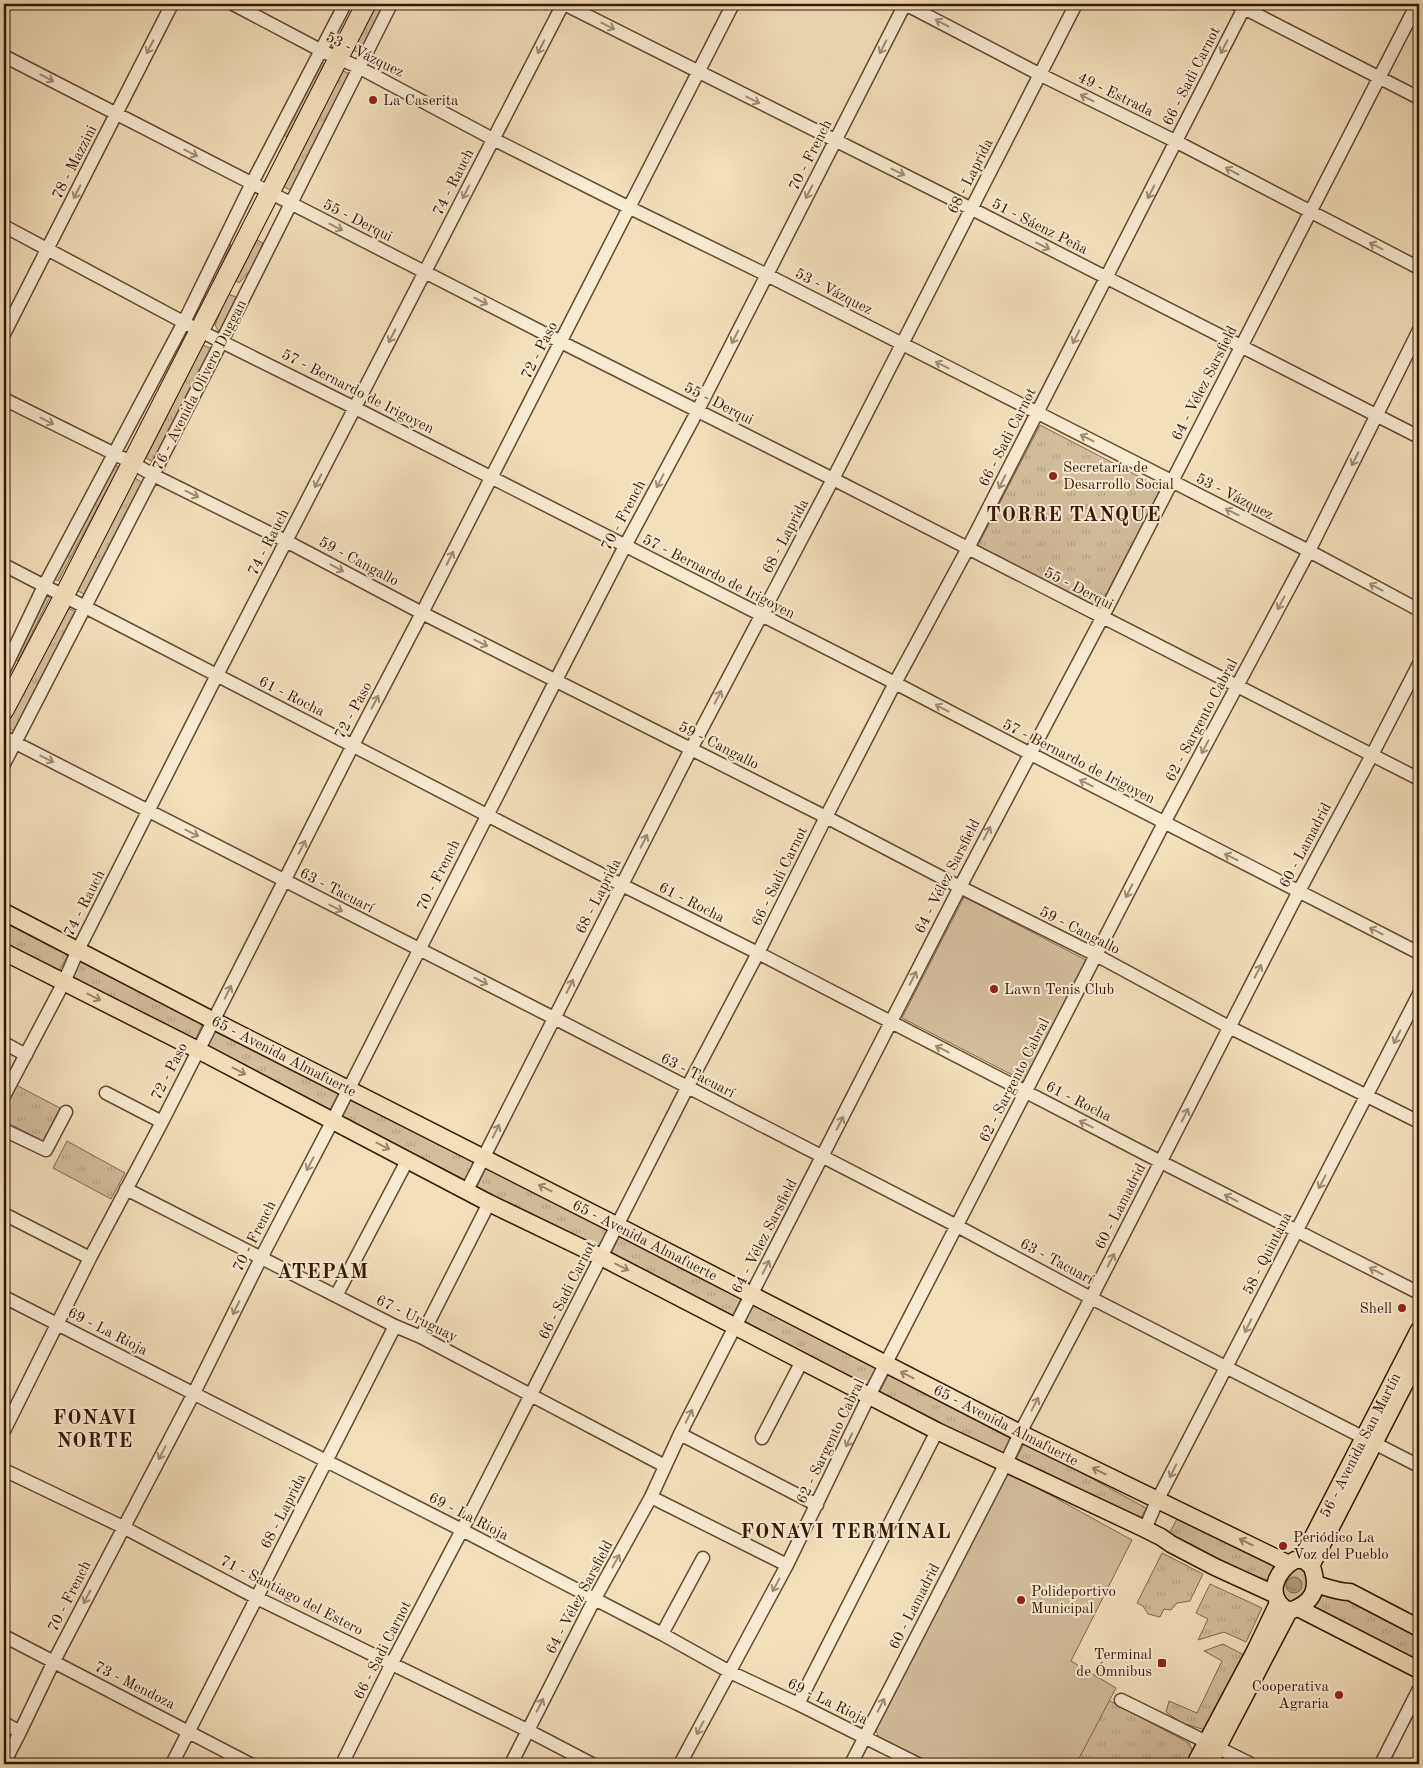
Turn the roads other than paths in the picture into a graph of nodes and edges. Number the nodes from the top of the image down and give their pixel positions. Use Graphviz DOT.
graph roads {
  1 [pos="172,4"];
  2 [pos="233,4"];
  3 [pos="345,4"];
  4 [pos="366,4"];
  5 [pos="391,4"];
  6 [pos="564,4"];
  7 [pos="733,4"];
  8 [pos="905,4"];
  9 [pos="1076,4"];
  10 [pos="1417,4"];
  11 [pos="1242,5"];
  12 [pos="330,55"];
  13 [pos="4,56"];
  14 [pos="358,67"];
  15 [pos="698,72"];
  16 [pos="1040,75"];
  17 [pos="1379,79"];
  18 [pos="1419,98"];
  19 [pos="116,115"];
  20 [pos="493,139"];
  21 [pos="835,141"];
  22 [pos="1177,142"];
  23 [pos="252,183"];
  24 [pos="269,193"];
  25 [pos="291,204"];
  26 [pos="628,208"];
  27 [pos="972,209"];
  28 [pos="1309,212"];
  29 [pos="4,226"];
  30 [pos="48,248"];
  31 [pos="1419,268"];
  32 [pos="425,272"];
  33 [pos="767,275"];
  34 [pos="1106,278"];
  35 [pos="192,326"];
  36 [pos="1419,330"];
  37 [pos="4,334"];
  38 [pos="222,341"];
  39 [pos="561,342"];
  40 [pos="902,344"];
  41 [pos="1241,347"];
  42 [pos="4,399"];
  43 [pos="355,408"];
  44 [pos="698,410"];
  45 [pos="1038,413"];
  46 [pos="1377,415"];
  47 [pos="1419,437"];
  48 [pos="123,458"];
  49 [pos="153,475"];
  50 [pos="491,478"];
  51 [pos="833,479"];
  52 [pos="1171,482"];
  53 [pos="286,541"];
  54 [pos="625,546"];
  55 [pos="968,548"];
  56 [pos="1309,551"];
  57 [pos="4,566"];
  58 [pos="44,586"];
  59 [pos="64,596"];
  60 [pos="84,606"];
  61 [pos="1419,610"];
  62 [pos="422,613"];
  63 [pos="761,616"];
  64 [pos="1102,618"];
  65 [pos="1419,664"];
  66 [pos="4,670"];
  67 [pos="217,675"];
  68 [pos="556,680"];
  69 [pos="895,683"];
  70 [pos="1238,686"];
  71 [pos="4,710"];
  72 [pos="9,740"];
  73 [pos="353,745"];
  74 [pos="691,749"];
  75 [pos="1029,753"];
  76 [pos="1372,755"];
  77 [pos="4,764"];
  78 [pos="1419,780"];
  79 [pos="149,812"];
  80 [pos="488,814"];
  81 [pos="826,817"];
  82 [pos="1164,823"];
  83 [pos="285,881"];
  84 [pos="622,885"];
  85 [pos="960,887"];
  86 [pos="1298,891"];
  87 [pos="4,912"];
  88 [pos="418,949"];
  89 [pos="78,950"];
  90 [pos="4,952"];
  91 [pos="758,953"];
  92 [pos="1419,953"];
  93 [pos="1096,955"];
  94 [pos="64,982"];
  95 [pos="1419,994"];
  96 [pos="554,1018"];
  97 [pos="214,1020"];
  98 [pos="891,1022"];
  99 [pos="1230,1027"];
  100 [pos="4,1043"];
  101 [pos="198,1050"];
  102 [pos="26,1055"];
  103 [pos="348,1088"];
  104 [pos="688,1088"];
  105 [pos="1026,1092"];
  106 [pos="106,1093"];
  107 [pos="1367,1095"];
  108 [pos="4,1096"];
  109 [pos="66,1112"];
  110 [pos="333,1120"];
  111 [pos="162,1122"];
  112 [pos="1419,1122"];
  113 [pos="4,1130"];
  114 [pos="483,1157"];
  115 [pos="822,1158"];
  116 [pos="408,1159"];
  117 [pos="1161,1162"];
  118 [pos="126,1189"];
  119 [pos="467,1190"];
  120 [pos="489,1202"];
  121 [pos="4,1214"];
  122 [pos="618,1226"];
  123 [pos="957,1226"];
  124 [pos="1296,1231"];
  125 [pos="602,1257"];
  126 [pos="90,1258"];
  127 [pos="261,1258"];
  128 [pos="1419,1293"];
  129 [pos="752,1295"];
  130 [pos="336,1296"];
  131 [pos="4,1297"];
  132 [pos="1091,1298"];
  133 [pos="58,1324"];
  134 [pos="395,1326"];
  135 [pos="736,1326"];
  136 [pos="1419,1330"];
  137 [pos="421,1337"];
  138 [pos="1419,1356"];
  139 [pos="802,1361"];
  140 [pos="886,1364"];
  141 [pos="1227,1366"];
  142 [pos="194,1393"];
  143 [pos="531,1395"];
  144 [pos="870,1396"];
  145 [pos="4,1431"];
  146 [pos="937,1431"];
  147 [pos="1020,1433"];
  148 [pos="680,1434"];
  149 [pos="762,1438"];
  150 [pos="1369,1441"];
  151 [pos="327,1462"];
  152 [pos="1006,1463"];
  153 [pos="665,1466"];
  154 [pos="1419,1466"];
  155 [pos="4,1470"];
  156 [pos="651,1497"];
  157 [pos="1158,1499"];
  158 [pos="817,1505"];
  159 [pos="123,1527"];
  160 [pos="1145,1529"];
  161 [pos="462,1530"];
  162 [pos="703,1558"];
  163 [pos="1300,1563"];
  164 [pos="787,1565"];
  165 [pos="1315,1584"];
  166 [pos="257,1598"];
  167 [pos="594,1600"];
  168 [pos="1285,1604"];
  169 [pos="1419,1628"];
  170 [pos="662,1634"];
  171 [pos="4,1636"];
  172 [pos="54,1661"];
  173 [pos="392,1663"];
  174 [pos="1419,1670"];
  175 [pos="730,1672"];
  176 [pos="1419,1689"];
  177 [pos="1121,1700"];
  178 [pos="798,1704"];
  179 [pos="4,1723"];
  180 [pos="528,1730"];
  181 [pos="189,1731"];
  182 [pos="20,1732"];
  183 [pos="865,1737"];
  184 [pos="1212,1745"];
  185 [pos="4,1763"];
  186 [pos="172,1764"];
  187 [pos="250,1764"];
  188 [pos="342,1764"];
  189 [pos="511,1764"];
  190 [pos="592,1764"];
  191 [pos="680,1764"];
  192 [pos="851,1764"];
  193 [pos="918,1764"];
  194 [pos="1194,1764"];
  195 [pos="1209,1764"];
  196 [pos="1251,1764"];
  197 [pos="1380,1764"];
  1 -- 19 [label="street, 78 - Mazzini, one-way"];
  2 -- 12 [label="street, 53 - Vázquez"];
  3 -- 12 [label="street, 76 - Avenida Olivero Duggan"];
  4 -- 12 [label="highway, 76 - Avenida Olivero Duggan"];
  5 -- 14 [label="street, 76 - Avenida Olivero Duggan"];
  6 -- 15 [label="street, 51 - Sáenz Peña, one-way"];
  6 -- 20 [label="street, 74 - Rauch, one-way"];
  7 -- 15 [label="street, 72 - Paso"];
  16 -- 8 [label="street, 49 - Estrada, one-way"];
  8 -- 21 [label="street, 70 - French, one-way"];
  9 -- 16 [label="street, 68 - Laprida"];
  10 -- 17 [label="street, 64 - Vélez Sarsfield"];
  11 -- 17 [label="street"];
  11 -- 22 [label="street, 66 - Sadi Carnot, one-way"];
  12 -- 14 [label="street, 53 - Vázquez"];
  12 -- 23 [label="street, 76 - Avenida Olivero Duggan"];
  12 -- 24 [label="highway, 76 - Avenida Olivero Duggan"];
  13 -- 19 [label="street, 55 - Derqui, one-way"];
  14 -- 20 [label="street, 53 - Vázquez"];
  14 -- 25 [label="street, 76 - Avenida Olivero Duggan"];
  15 -- 21 [label="street, 51 - Sáenz Peña, one-way"];
  15 -- 26 [label="street, 72 - Paso"];
  22 -- 16 [label="street, 49 - Estrada, one-way"];
  16 -- 27 [label="street, 68 - Laprida"];
  17 -- 18 [label="street"];
  17 -- 28 [label="street, 64 - Vélez Sarsfield"];
  19 -- 23 [label="street, 55 - Derqui, one-way"];
  19 -- 30 [label="street, 78 - Mazzini, one-way"];
  20 -- 26 [label="street, 53 - Vázquez"];
  20 -- 32 [label="street, 74 - Rauch, one-way"];
  21 -- 27 [label="street, 51 - Sáenz Peña, one-way"];
  21 -- 33 [label="street, 70 - French, one-way"];
  28 -- 22 [label="street, 49 - Estrada, one-way"];
  22 -- 34 [label="street, 66 - Sadi Carnot, one-way"];
  23 -- 24 [label="street, 55 - Derqui"];
  23 -- 35 [label="street, 76 - Avenida Olivero Duggan"];
  24 -- 25 [label="street, 55 - Derqui"];
  24 -- 35 [label="highway, 76 - Avenida Olivero Duggan"];
  25 -- 32 [label="street, 55 - Derqui, one-way"];
  25 -- 38 [label="street, 76 - Avenida Olivero Duggan"];
  26 -- 33 [label="street, 53 - Vázquez"];
  26 -- 39 [label="street, 72 - Paso"];
  27 -- 34 [label="street, 51 - Sáenz Peña, one-way"];
  27 -- 40 [label="street, 68 - Laprida"];
  31 -- 28 [label="street, 49 - Estrada, one-way"];
  28 -- 41 [label="street, 64 - Vélez Sarsfield"];
  29 -- 30 [label="street, 57 - Bernardo de Irigoyen"];
  30 -- 35 [label="street, 57 - Bernardo de Irigoyen"];
  30 -- 37 [label="street, 78 - Mazzini"];
  32 -- 39 [label="street, 55 - Derqui, one-way"];
  32 -- 43 [label="street, 74 - Rauch, one-way"];
  33 -- 40 [label="street, 53 - Vázquez"];
  33 -- 44 [label="street, 70 - French, one-way"];
  34 -- 41 [label="street, 51 - Sáenz Peña"];
  34 -- 45 [label="street, 66 - Sadi Carnot, one-way"];
  35 -- 38 [label="street, 57 - Bernardo de Irigoyen"];
  35 -- 48 [label="highway, 76 - Avenida Olivero Duggan"];
  36 -- 46 [label="street, 62 - Sargento Cabral"];
  38 -- 43 [label="street, 57 - Bernardo de Irigoyen"];
  38 -- 49 [label="street, 76 - Avenida Olivero Duggan"];
  39 -- 44 [label="street, 55 - Derqui"];
  39 -- 50 [label="street, 72 - Paso"];
  45 -- 40 [label="street, 53 - Vázquez, one-way"];
  40 -- 51 [label="street, 68 - Laprida"];
  41 -- 46 [label="street, 51 - Sáenz Peña"];
  41 -- 52 [label="street, 64 - Vélez Sarsfield"];
  42 -- 48 [label="street, 59 - Cangallo, one-way"];
  43 -- 50 [label="street, 57 - Bernardo de Irigoyen"];
  43 -- 53 [label="street, 74 - Rauch, one-way"];
  44 -- 51 [label="street, 55 - Derqui"];
  44 -- 54 [label="street, 70 - French, one-way"];
  52 -- 45 [label="street, 53 - Vázquez, one-way"];
  45 -- 55 [label="street, 66 - Sadi Carnot, one-way"];
  46 -- 47 [label="street, 51 - Sáenz Peña"];
  46 -- 56 [label="street, 62 - Sargento Cabral, one-way"];
  48 -- 49 [label="street, 59 - Cangallo"];
  48 -- 58 [label="street, 76 - Avenida Olivero Duggan"];
  48 -- 59 [label="highway, 76 - Avenida Olivero Duggan"];
  49 -- 53 [label="street, 59 - Cangallo, one-way"];
  49 -- 60 [label="street, 76 - Avenida Olivero Duggan"];
  50 -- 54 [label="street, 57 - Bernardo de Irigoyen"];
  62 -- 50 [label="street, 72 - Paso, one-way"];
  51 -- 55 [label="street, 55 - Derqui"];
  51 -- 63 [label="street, 68 - Laprida"];
  56 -- 52 [label="street, 53 - Vázquez, one-way"];
  52 -- 64 [label="street, 64 - Vélez Sarsfield"];
  53 -- 62 [label="street, 59 - Cangallo, one-way"];
  53 -- 67 [label="street, 74 - Rauch"];
  54 -- 63 [label="street, 57 - Bernardo de Irigoyen"];
  54 -- 68 [label="street, 70 - French"];
  55 -- 64 [label="street, 55 - Derqui"];
  55 -- 69 [label="street, 66 - Sadi Carnot"];
  61 -- 56 [label="street, 53 - Vázquez, one-way"];
  56 -- 70 [label="street, 62 - Sargento Cabral, one-way"];
  57 -- 58 [label="street, 61 - Rocha"];
  58 -- 59 [label="street, 61 - Rocha"];
  58 -- 66 [label="street, 76 - Avenida Olivero Duggan"];
  59 -- 60 [label="street, 61 - Rocha"];
  59 -- 71 [label="highway, 76 - Avenida Olivero Duggan"];
  60 -- 67 [label="street, 61 - Rocha"];
  60 -- 72 [label="street, 76 - Avenida Olivero Duggan"];
  62 -- 68 [label="street, 59 - Cangallo, one-way"];
  73 -- 62 [label="street, 72 - Paso, one-way"];
  63 -- 69 [label="street, 57 - Bernardo de Irigoyen"];
  74 -- 63 [label="street, 68 - Laprida, one-way"];
  64 -- 70 [label="street, 55 - Derqui"];
  64 -- 75 [label="street, 64 - Vélez Sarsfield"];
  65 -- 76 [label="street, 60 - Lamadrid"];
  67 -- 73 [label="street, 61 - Rocha"];
  67 -- 79 [label="street, 74 - Rauch"];
  68 -- 74 [label="street, 59 - Cangallo"];
  68 -- 80 [label="street, 70 - French"];
  75 -- 69 [label="street, 57 - Bernardo de Irigoyen, one-way"];
  69 -- 81 [label="street, 66 - Sadi Carnot"];
  70 -- 76 [label="street, 55 - Derqui"];
  70 -- 82 [label="street, 62 - Sargento Cabral, one-way"];
  72 -- 77 [label="street, 76 - Avenida Olivero Duggan"];
  72 -- 79 [label="street, 63 - Tacuarí, one-way"];
  73 -- 80 [label="street, 61 - Rocha"];
  83 -- 73 [label="street, 72 - Paso, one-way"];
  74 -- 81 [label="street, 59 - Cangallo"];
  84 -- 74 [label="street, 68 - Laprida, one-way"];
  82 -- 75 [label="street, 57 - Bernardo de Irigoyen, one-way"];
  85 -- 75 [label="street, 64 - Vélez Sarsfield, one-way"];
  76 -- 78 [label="street, 55 - Derqui"];
  76 -- 86 [label="street, 60 - Lamadrid"];
  79 -- 83 [label="street, 63 - Tacuarí, one-way"];
  79 -- 89 [label="street, 74 - Rauch"];
  80 -- 84 [label="street, 61 - Rocha"];
  80 -- 88 [label="street, 70 - French"];
  81 -- 85 [label="street, 59 - Cangallo"];
  81 -- 91 [label="street, 66 - Sadi Carnot"];
  86 -- 82 [label="street, 57 - Bernardo de Irigoyen, one-way"];
  82 -- 93 [label="street, 62 - Sargento Cabral, one-way"];
  83 -- 88 [label="street, 63 - Tacuarí, one-way"];
  97 -- 83 [label="street, 72 - Paso, one-way"];
  84 -- 91 [label="street, 61 - Rocha"];
  96 -- 84 [label="street, 68 - Laprida, one-way"];
  85 -- 93 [label="street, 59 - Cangallo"];
  98 -- 85 [label="street, 64 - Vélez Sarsfield, one-way"];
  92 -- 86 [label="street, 57 - Bernardo de Irigoyen, one-way"];
  99 -- 86 [label="street, 60 - Lamadrid, one-way"];
  87 -- 89 [label="main road, 65 - Avenida Almafuerte"];
  88 -- 96 [label="street, 63 - Tacuarí, one-way"];
  88 -- 103 [label="street, 70 - French"];
  89 -- 94 [label="street, 74 - Rauch"];
  89 -- 97 [label="main road, 65 - Avenida Almafuerte"];
  90 -- 94 [label="main road"];
  91 -- 98 [label="street, 61 - Rocha"];
  91 -- 104 [label="street, 66 - Sadi Carnot"];
  93 -- 99 [label="street, 59 - Cangallo"];
  93 -- 105 [label="street, 62 - Sargento Cabral"];
  94 -- 101 [label="main road, one-way"];
  94 -- 102 [label="street, 74 - Rauch"];
  95 -- 107 [label="street, 58 - Quintana, one-way"];
  96 -- 104 [label="street, 63 - Tacuarí"];
  114 -- 96 [label="street, 68 - Laprida, one-way"];
  97 -- 101 [label="street, 72 - Paso"];
  97 -- 103 [label="main road, 65 - Avenida Almafuerte"];
  105 -- 98 [label="street, 61 - Rocha, one-way"];
  115 -- 98 [label="street, 64 - Vélez Sarsfield, one-way"];
  99 -- 107 [label="street, 59 - Cangallo"];
  117 -- 99 [label="street, 60 - Lamadrid, one-way"];
  100 -- 102 [label="street"];
  101 -- 110 [label="main road, one-way"];
  101 -- 111 [label="street, 72 - Paso"];
  102 -- 108 [label="street, 74 - Rauch"];
  103 -- 110 [label="street, 70 - French"];
  103 -- 114 [label="main road, 65 - Avenida Almafuerte"];
  104 -- 115 [label="street, 63 - Tacuarí"];
  104 -- 122 [label="street, 66 - Sadi Carnot"];
  117 -- 105 [label="street, 61 - Rocha, one-way"];
  105 -- 123 [label="street, 62 - Sargento Cabral"];
  106 -- 111 [label="street"];
  107 -- 112 [label="street, 59 - Cangallo"];
  107 -- 124 [label="street, 58 - Quintana, one-way"];
  109 -- 113 [label="street"];
  110 -- 116 [label="main road, one-way"];
  110 -- 127 [label="street, 70 - French, one-way"];
  111 -- 118 [label="street, 72 - Paso"];
  114 -- 119 [label="street, 68 - Laprida"];
  122 -- 114 [label="main road, 65 - Avenida Almafuerte, one-way"];
  115 -- 123 [label="street, 63 - Tacuarí"];
  129 -- 115 [label="street, 64 - Vélez Sarsfield, one-way"];
  116 -- 119 [label="main road"];
  116 -- 130 [label="street"];
  124 -- 117 [label="street, 61 - Rocha, one-way"];
  132 -- 117 [label="street, 60 - Lamadrid, one-way"];
  118 -- 126 [label="street, 72 - Paso"];
  118 -- 127 [label="street, 67 - Uruguay"];
  119 -- 120 [label="main road"];
  120 -- 125 [label="main road"];
  120 -- 137 [label="street"];
  121 -- 126 [label="street"];
  122 -- 125 [label="street, 66 - Sadi Carnot"];
  122 -- 129 [label="main road, 65 - Avenida Almafuerte"];
  123 -- 132 [label="street, 63 - Tacuarí"];
  123 -- 140 [label="street, 62 - Sargento Cabral"];
  128 -- 124 [label="street, 61 - Rocha, one-way"];
  124 -- 141 [label="street, 58 - Quintana, one-way"];
  125 -- 135 [label="main road, one-way"];
  125 -- 143 [label="street, 66 - Sadi Carnot"];
  126 -- 133 [label="street, 72 - Paso"];
  127 -- 130 [label="street, 67 - Uruguay"];
  127 -- 142 [label="street, 70 - French, one-way"];
  129 -- 135 [label="street, 64 - Vélez Sarsfield"];
  129 -- 140 [label="main road, 65 - Avenida Almafuerte"];
  130 -- 134 [label="street, 67 - Uruguay"];
  131 -- 133 [label="street, 69 - La Rioja"];
  132 -- 141 [label="street, 63 - Tacuarí"];
  147 -- 132 [label="street, 60 - Lamadrid, one-way"];
  133 -- 142 [label="street, 69 - La Rioja"];
  133 -- 145 [label="street, 72 - Paso"];
  134 -- 137 [label="street, 67 - Uruguay"];
  134 -- 151 [label="street, 68 - Laprida"];
  135 -- 139 [label="main road"];
  148 -- 135 [label="street, 64 - Vélez Sarsfield, one-way"];
  136 -- 150 [label="main road, 56 - Avenida San Martín"];
  137 -- 143 [label="street, 67 - Uruguay"];
  138 -- 150 [label="main road, 56 - Avenida San Martín"];
  139 -- 144 [label="main road"];
  139 -- 149 [label="street"];
  140 -- 144 [label="street, 62 - Sargento Cabral"];
  147 -- 140 [label="main road, 65 - Avenida Almafuerte, one-way"];
  141 -- 150 [label="street, 63 - Tacuarí"];
  141 -- 157 [label="street, 58 - Quintana, one-way"];
  142 -- 151 [label="street, 69 - La Rioja"];
  142 -- 159 [label="street, 70 - French, one-way"];
  143 -- 153 [label="street, 67 - Uruguay"];
  143 -- 161 [label="street, 66 - Sadi Carnot"];
  144 -- 146 [label="main road"];
  144 -- 158 [label="street, 62 - Sargento Cabral, one-way"];
  146 -- 152 [label="main road"];
  146 -- 178 [label="street"];
  147 -- 152 [label="street, 60 - Lamadrid"];
  157 -- 147 [label="main road, 65 - Avenida Almafuerte, one-way"];
  148 -- 153 [label="street, 64 - Vélez Sarsfield"];
  148 -- 158 [label="street"];
  150 -- 154 [label="street, 63 - Tacuarí"];
  150 -- 163 [label="main road, 56 - Avenida San Martín"];
  151 -- 161 [label="street, 69 - La Rioja"];
  151 -- 166 [label="street, 68 - Laprida"];
  152 -- 160 [label="main road"];
  183 -- 152 [label="street, 60 - Lamadrid, one-way"];
  153 -- 156 [label="street, 64 - Vélez Sarsfield"];
  155 -- 159 [label="street, 71 - Santiago del Estero"];
  156 -- 164 [label="street"];
  167 -- 156 [label="street, 64 - Vélez Sarsfield, one-way"];
  157 -- 160 [label="street, 58 - Quintana"];
  163 -- 157 [label="main road, 65 - Avenida Almafuerte, one-way"];
  158 -- 164 [label="street, 62 - Sargento Cabral"];
  159 -- 166 [label="street, 71 - Santiago del Estero"];
  159 -- 172 [label="street, 70 - French, one-way"];
  160 -- 168 [label="main road"];
  161 -- 167 [label="street, 69 - La Rioja"];
  161 -- 173 [label="street, 66 - Sadi Carnot"];
  162 -- 170 [label="street"];
  163 -- 165 [label="main road"];
  163 -- 168 [label="main road"];
  164 -- 175 [label="street, 62 - Sargento Cabral, one-way"];
  165 -- 168 [label="main road"];
  165 -- 169 [label="main road"];
  166 -- 173 [label="street, 71 - Santiago del Estero"];
  166 -- 181 [label="street, 68 - Laprida"];
  167 -- 170 [label="street, 69 - La Rioja"];
  180 -- 167 [label="street, 64 - Vélez Sarsfield, one-way"];
  168 -- 174 [label="main road"];
  168 -- 184 [label="main road"];
  170 -- 175 [label="street, 69 - La Rioja"];
  171 -- 172 [label="street, 73 - Mendoza"];
  172 -- 181 [label="street, 73 - Mendoza"];
  172 -- 182 [label="street, 70 - French"];
  173 -- 180 [label="street, 71 - Santiago del Estero"];
  173 -- 188 [label="street, 66 - Sadi Carnot"];
  175 -- 178 [label="street, 69 - La Rioja"];
  175 -- 191 [label="street, 62 - Sargento Cabral, one-way"];
  176 -- 197 [label="street"];
  177 -- 184 [label="street"];
  178 -- 183 [label="street, 69 - La Rioja"];
  179 -- 182 [label="street"];
  180 -- 189 [label="street, 64 - Vélez Sarsfield"];
  180 -- 190 [label="street, 71 - Santiago del Estero"];
  181 -- 186 [label="street, 68 - Laprida"];
  181 -- 187 [label="street, 73 - Mendoza"];
  182 -- 185 [label="street, 70 - French"];
  183 -- 192 [label="street, 60 - Lamadrid"];
  183 -- 193 [label="street, 69 - La Rioja"];
  184 -- 194 [label="main road"];
  184 -- 195 [label="main road"];
  184 -- 196 [label="street"];
}
